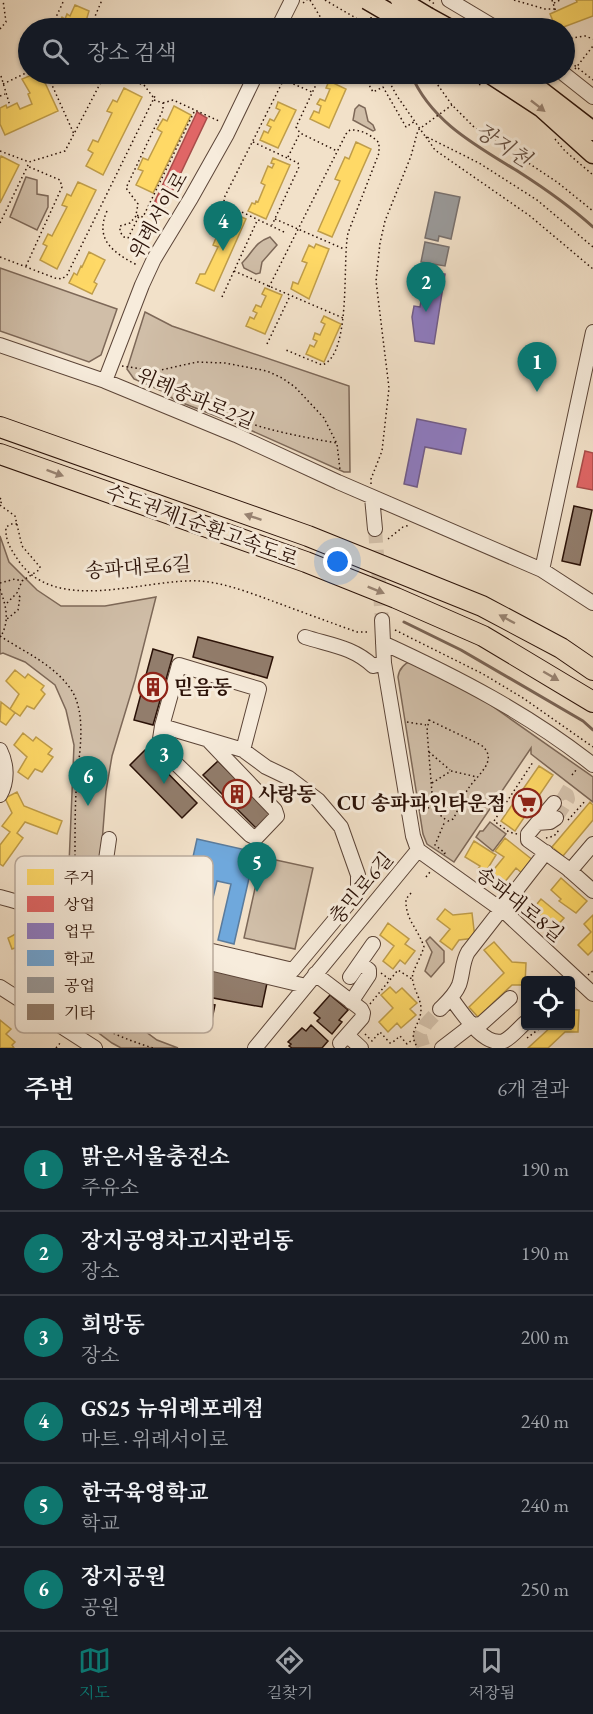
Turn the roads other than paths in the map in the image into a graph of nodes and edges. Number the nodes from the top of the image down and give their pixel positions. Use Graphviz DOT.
graph roads {
  1 [pos="292,0"];
  2 [pos="367,0"];
  3 [pos="400,0"];
  4 [pos="449,0"];
  5 [pos="428,10"];
  6 [pos="283,18"];
  7 [pos="479,18"];
  8 [pos="575,77"];
  9 [pos="251,84"];
  10 [pos="495,84"];
  11 [pos="532,84"];
  12 [pos="593,97"];
  13 [pos="593,131"];
  14 [pos="593,154"];
  15 [pos="593,332"];
  16 [pos="0,345"];
  17 [pos="105,381"];
  18 [pos="0,427"];
  19 [pos="0,454"];
  20 [pos="372,497"];
  21 [pos="375,529"];
  22 [pos="542,570"];
  23 [pos="593,603"];
  24 [pos="305,637"];
  25 [pos="384,663"];
  26 [pos="593,670"];
  27 [pos="593,702"];
  28 [pos="162,726"];
  29 [pos="207,740"];
  30 [pos="0,750"];
  31 [pos="243,750"];
  32 [pos="587,764"];
  33 [pos="266,767"];
  34 [pos="251,785"];
  35 [pos="0,795"];
  36 [pos="554,802"];
  37 [pos="556,818"];
  38 [pos="537,824"];
  39 [pos="109,839"];
  40 [pos="593,844"];
  41 [pos="418,850"];
  42 [pos="546,852"];
  43 [pos="107,856"];
  44 [pos="570,871"];
  45 [pos="593,891"];
  46 [pos="358,892"];
  47 [pos="0,897"];
  48 [pos="15,900"];
  49 [pos="374,904"];
  50 [pos="502,910"];
  51 [pos="373,944"];
  52 [pos="213,951"];
  53 [pos="360,963"];
  54 [pos="213,964"];
  55 [pos="315,974"];
  56 [pos="350,977"];
  57 [pos="306,986"];
  58 [pos="0,987"];
  59 [pos="593,994"];
  60 [pos="15,996"];
  61 [pos="451,998"];
  62 [pos="510,998"];
  63 [pos="351,1002"];
  64 [pos="440,1009"];
  65 [pos="472,1025"];
  66 [pos="521,1026"];
  67 [pos="73,1033"];
  68 [pos="95,1048"];
  69 [pos="255,1048"];
  70 [pos="361,1048"];
  71 [pos="442,1048"];
  1 -- 6 [label="street"];
  2 -- 5 [label="main road, bridge"];
  3 -- 5 [label="main road, bridge"];
  4 -- 7 [label="street"];
  8 -- 12 [label="street"];
  9 -- 17 [label="street, 위례서이로"];
  10 -- 14 [label="main road, one-way"];
  11 -- 13 [label="main road"];
  15 -- 22 [label="street"];
  16 -- 17 [label="street, 위례송파로2길"];
  17 -- 20 [label="street, 위례송파로2길"];
  26 -- 18 [label="highway, 수도권제1순환고속도로, one-way"];
  19 -- 27 [label="highway, 수도권제1순환고속도로, one-way"];
  20 -- 21 [label="street"];
  20 -- 22 [label="street"];
  22 -- 23 [label="street"];
  24 -- 25 [label="street"];
  25 -- 32 [label="street, 충민로6길"];
  25 -- 41 [label="street, 충민로6길"];
  28 -- 29 [label="street"];
  28 -- 31 [label="street"];
  28 -- 34 [label="street"];
  29 -- 31 [label="street"];
  29 -- 34 [label="street"];
  30 -- 35 [label="street"];
  31 -- 33 [label="street"];
  33 -- 34 [label="street"];
  33 -- 46 [label="street"];
  36 -- 38 [label="street"];
  37 -- 38 [label="street"];
  38 -- 42 [label="street"];
  39 -- 43 [label="street"];
  40 -- 44 [label="street"];
  41 -- 49 [label="street, 충민로6길"];
  41 -- 50 [label="street, 송파대로8길"];
  42 -- 44 [label="street"];
  42 -- 50 [label="street"];
  44 -- 45 [label="street"];
  46 -- 49 [label="street"];
  46 -- 52 [label="street"];
  47 -- 48 [label="street"];
  49 -- 55 [label="street, 충민로6길"];
  50 -- 59 [label="street, 송파대로8길"];
  50 -- 61 [label="street"];
  51 -- 53 [label="street"];
  53 -- 56 [label="street"];
  53 -- 63 [label="street"];
  54 -- 57 [label="street"];
  55 -- 57 [label="street, 충민로6길"];
  55 -- 63 [label="street"];
  57 -- 69 [label="street, 충민로6길"];
  58 -- 60 [label="street"];
  61 -- 64 [label="street"];
  61 -- 65 [label="street"];
  62 -- 65 [label="street"];
  63 -- 70 [label="street"];
  65 -- 66 [label="street"];
  65 -- 71 [label="street"];
  67 -- 68 [label="street"];
}
